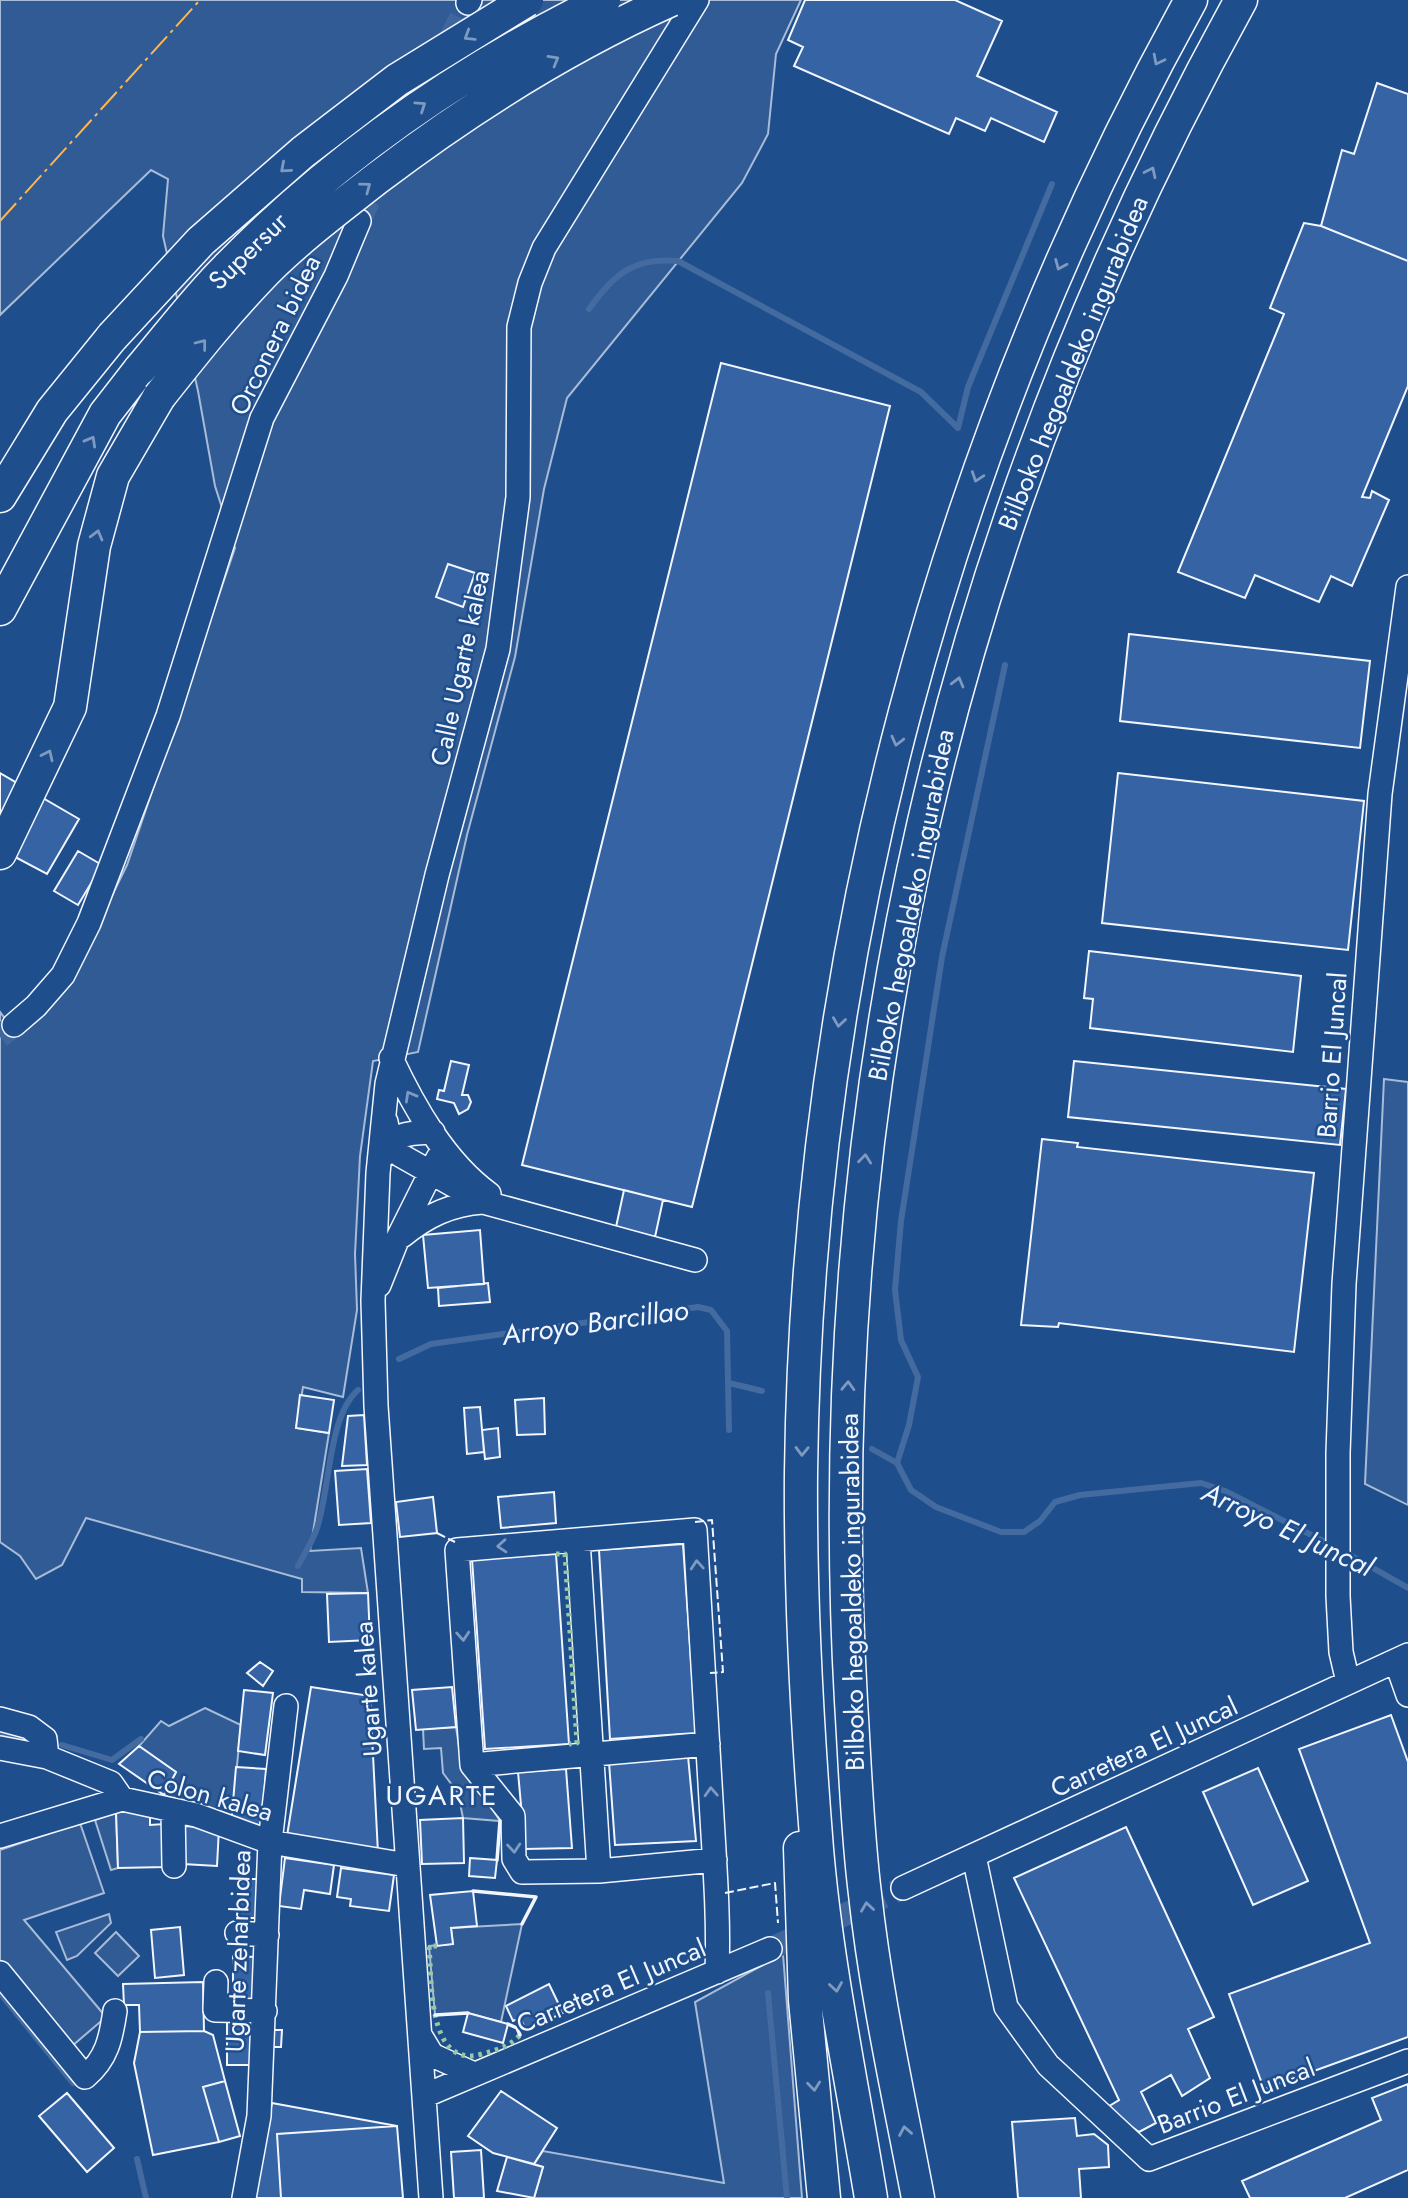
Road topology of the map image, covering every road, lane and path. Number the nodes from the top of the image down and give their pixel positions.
1 (527, 0) edge
2 (604, 0) edge
3 (671, 0) edge
4 (697, 0) edge
5 (1191, 0) edge
6 (1241, 0) edge
7 (359, 221) tunnel mouth
8 (0, 496) edge
9 (1408, 587) edge
10 (0, 608) edge
11 (0, 853) edge
12 (14, 1025) tunnel mouth
13 (391, 1058) junction
14 (387, 1084) junction
15 (438, 1139) junction
16 (390, 1143) junction
17 (432, 1172) junction
18 (483, 1202) junction
19 (376, 1208) junction
20 (514, 1212) junction
21 (397, 1240) junction
22 (695, 1260) dead end
23 (373, 1301) junction
24 (578, 1540) junction
25 (1402, 1658) edge
26 (1348, 1682) junction
27 (1408, 1695) edge
28 (807, 1700) junction
29 (286, 1706) dead end
30 (0, 1719) edge
31 (708, 1744) junction
32 (0, 1748) edge
33 (592, 1755) junction
34 (47, 1758) junction
35 (472, 1765) junction
36 (122, 1799) junction
37 (173, 1810) junction
38 (0, 1836) edge
39 (270, 1842) junction
40 (974, 1856) junction
41 (715, 1860) junction
42 (407, 1865) junction
43 (174, 1866) dead end
44 (599, 1871) junction
45 (903, 1888) tunnel mouth
46 (237, 1933) dead end
47 (267, 1935) junction
48 (770, 1948) tunnel mouth
49 (718, 1972) junction
50 (0, 1973) edge
51 (216, 1982) dead end
52 (115, 2011) dead end
53 (265, 2011) junction
54 (420, 2035) junction
55 (1408, 2061) edge
56 (474, 2074) junction
57 (424, 2096) junction
58 (243, 2198) edge
59 (431, 2198) edge
60 (824, 2198) edge
61 (872, 2198) edge
62 (918, 2198) edge

1 -> 8 highway, Supersur, bridge
10 -> 2 highway, Supersur, bridge
11 -> 3 highway, bridge
4 - 13 street, Calle Ugarte kalea
5 -> 28 highway, Bilboko hegoaldeko ingurabidea
62 -> 6 highway, Bilboko hegoaldeko ingurabidea
7 - 12 street, Orconera bidea
9 - 26 street, Barrio El Juncal
13 - 14 street, Calle Ugarte kalea
15 -> 13 street
14 - 16 street
14 - 19 street, Calle Ugarte kalea
15 - 16 street
15 - 17 street
15 - 20 street
16 - 17 street
16 - 19 street
17 - 18 street
17 - 21 street
18 - 20 street
18 - 21 street
19 - 23 street, Calle Ugarte kalea
20 - 22 street
21 - 23 street
23 - 42 street, Ugarte kalea
31 -> 24 street
24 - 33 street
24 -> 35 street
25 - 26 street, Carretera El Juncal
25 - 27 street
26 - 40 street, Carretera El Juncal
28 -> 60 highway
28 -> 61 highway, Bilboko hegoaldeko ingurabidea
29 - 39 street, Ugarte zeharbidea
30 - 34 street
31 - 33 street
41 -> 31 street
32 - 34 street
33 - 35 street
33 - 44 street
34 - 36 street
35 -> 44 street
36 - 37 street, Colon kalea
36 - 38 street, Colon kalea
37 - 39 street, Colon kalea
37 - 43 street
39 - 42 street, Colon kalea
39 - 47 street, Ugarte zeharbidea
40 - 45 street, Carretera El Juncal
40 - 55 street, Barrio El Juncal
41 - 44 street
41 - 49 street
42 - 54 street, Ugarte kalea
46 - 47 street
47 - 53 street, Ugarte zeharbidea
48 - 49 street, Carretera El Juncal
49 - 56 street, Carretera El Juncal
50 - 52 street
51 - 53 street
53 - 58 street, Ugarte zeharbidea
54 - 56 street
54 - 57 street, Ugarte kalea
56 - 57 street, Carretera El Juncal
57 - 59 street, Ugarte kalea

